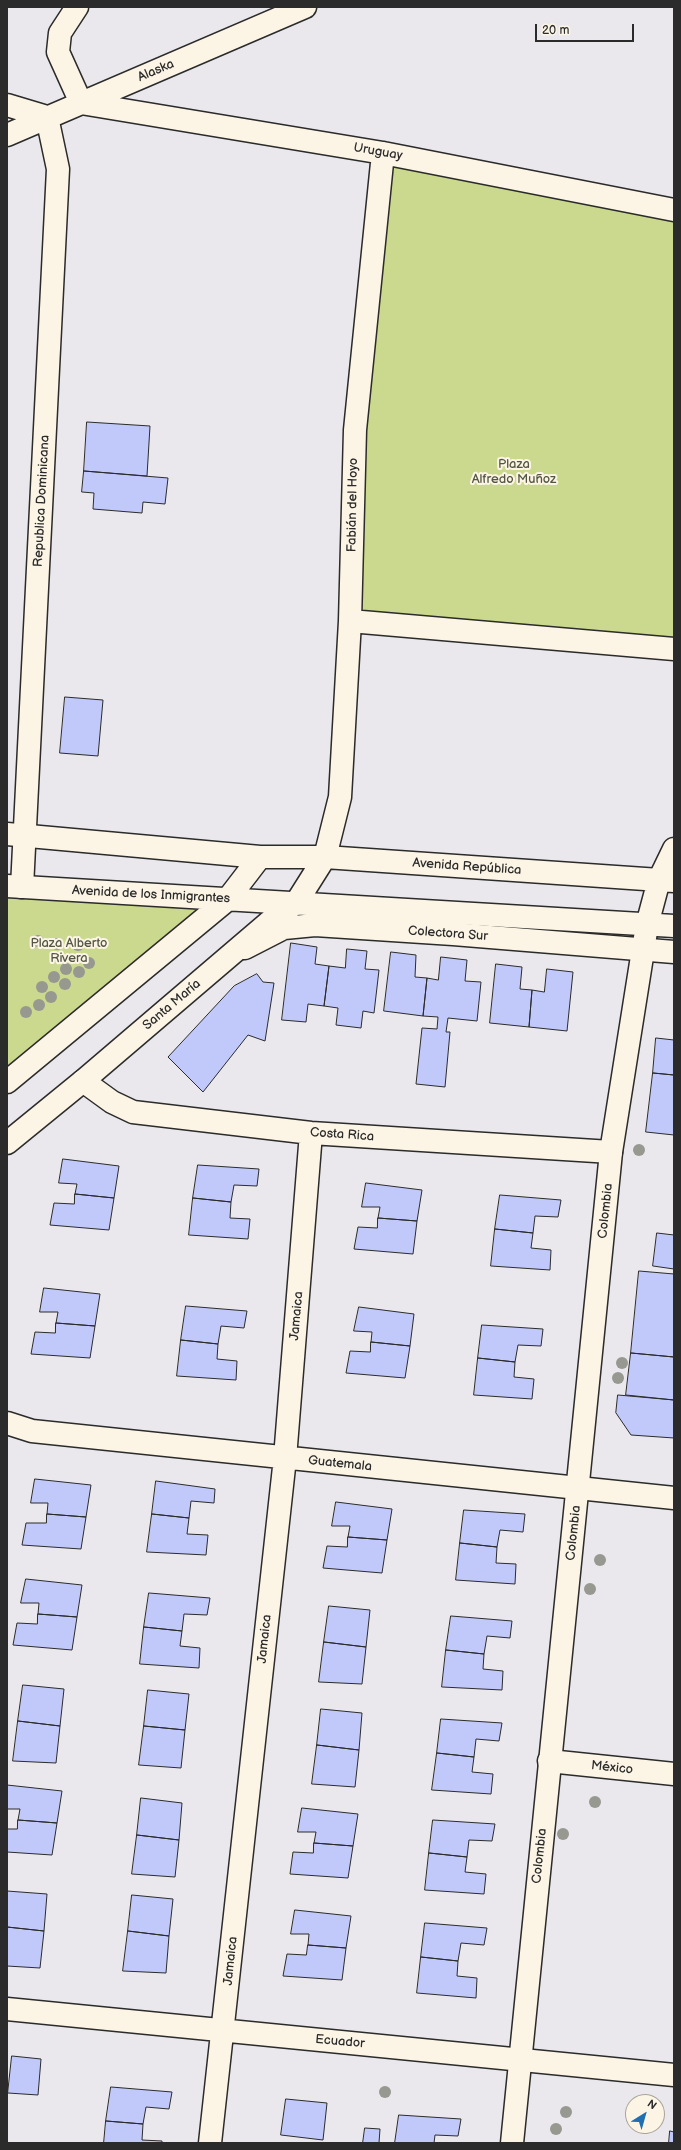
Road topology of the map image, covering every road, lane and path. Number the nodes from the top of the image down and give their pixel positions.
1 (77, 7) edge
2 (305, 7) edge
3 (81, 103) junction
4 (7, 105) edge
5 (47, 117) junction
6 (7, 135) edge
7 (383, 152) junction
8 (674, 210) edge
9 (350, 621) junction
10 (674, 649) edge
11 (16, 834) edge
12 (674, 849) edge
13 (260, 857) junction
14 (325, 857) junction
15 (667, 881) edge
16 (14, 887) edge
17 (227, 900) junction
18 (296, 903) junction
19 (647, 925) junction
20 (674, 926) edge
21 (643, 951) junction
22 (674, 952) edge
23 (230, 956) junction
24 (83, 1081) junction
25 (7, 1082) edge
26 (311, 1133) junction
27 (7, 1144) edge
28 (611, 1152) junction
29 (7, 1423) edge
30 (285, 1458) junction
31 (578, 1488) junction
32 (674, 1498) edge
33 (549, 1761) junction
34 (674, 1774) edge
35 (7, 2009) edge
36 (223, 2031) junction
37 (520, 2060) junction
38 (674, 2075) edge
39 (210, 2143) edge
40 (512, 2143) edge

1 - 3 street
2 - 3 street, Alaska
3 - 5 street, Alaska
3 - 7 street, Uruguay
4 - 5 street
5 - 6 street, Alaska
5 - 11 street, Republica Dominicana
7 - 8 street, Uruguay
7 - 9 street, Fabián del Hoyo
9 - 10 street
9 - 14 street, Fabián del Hoyo
11 - 13 street
11 - 16 street, Republica Dominicana
12 - 15 street
13 - 14 street, Avenida República
13 - 17 street
14 - 15 street, Avenida República
14 - 18 street, Santa María
15 - 19 street, Colombia
16 - 17 street, Avenida de los Inmigrantes
17 - 18 street, Avenida de los Inmigrantes
17 - 25 street
18 - 19 street
18 - 23 street, Santa María
19 - 20 street
19 - 21 street, Colombia
21 - 22 street, Colectora Sur
21 - 23 street, Colectora Sur
21 - 28 street, Colombia
23 - 24 street, Santa María
24 - 26 street, Costa Rica
24 - 27 street, Santa María
26 - 28 street, Costa Rica
26 - 30 street, Jamaica
28 - 31 street, Colombia
29 - 30 street, Guatemala
30 - 31 street, Guatemala
30 - 36 street, Jamaica
31 - 32 street, Guatemala
31 - 33 street, Colombia
33 - 34 street, México
33 - 37 street, Colombia
35 - 36 street, Ecuador
36 - 37 street, Ecuador
36 - 39 street, Jamaica
37 - 38 street, Ecuador
37 - 40 street, Colombia

